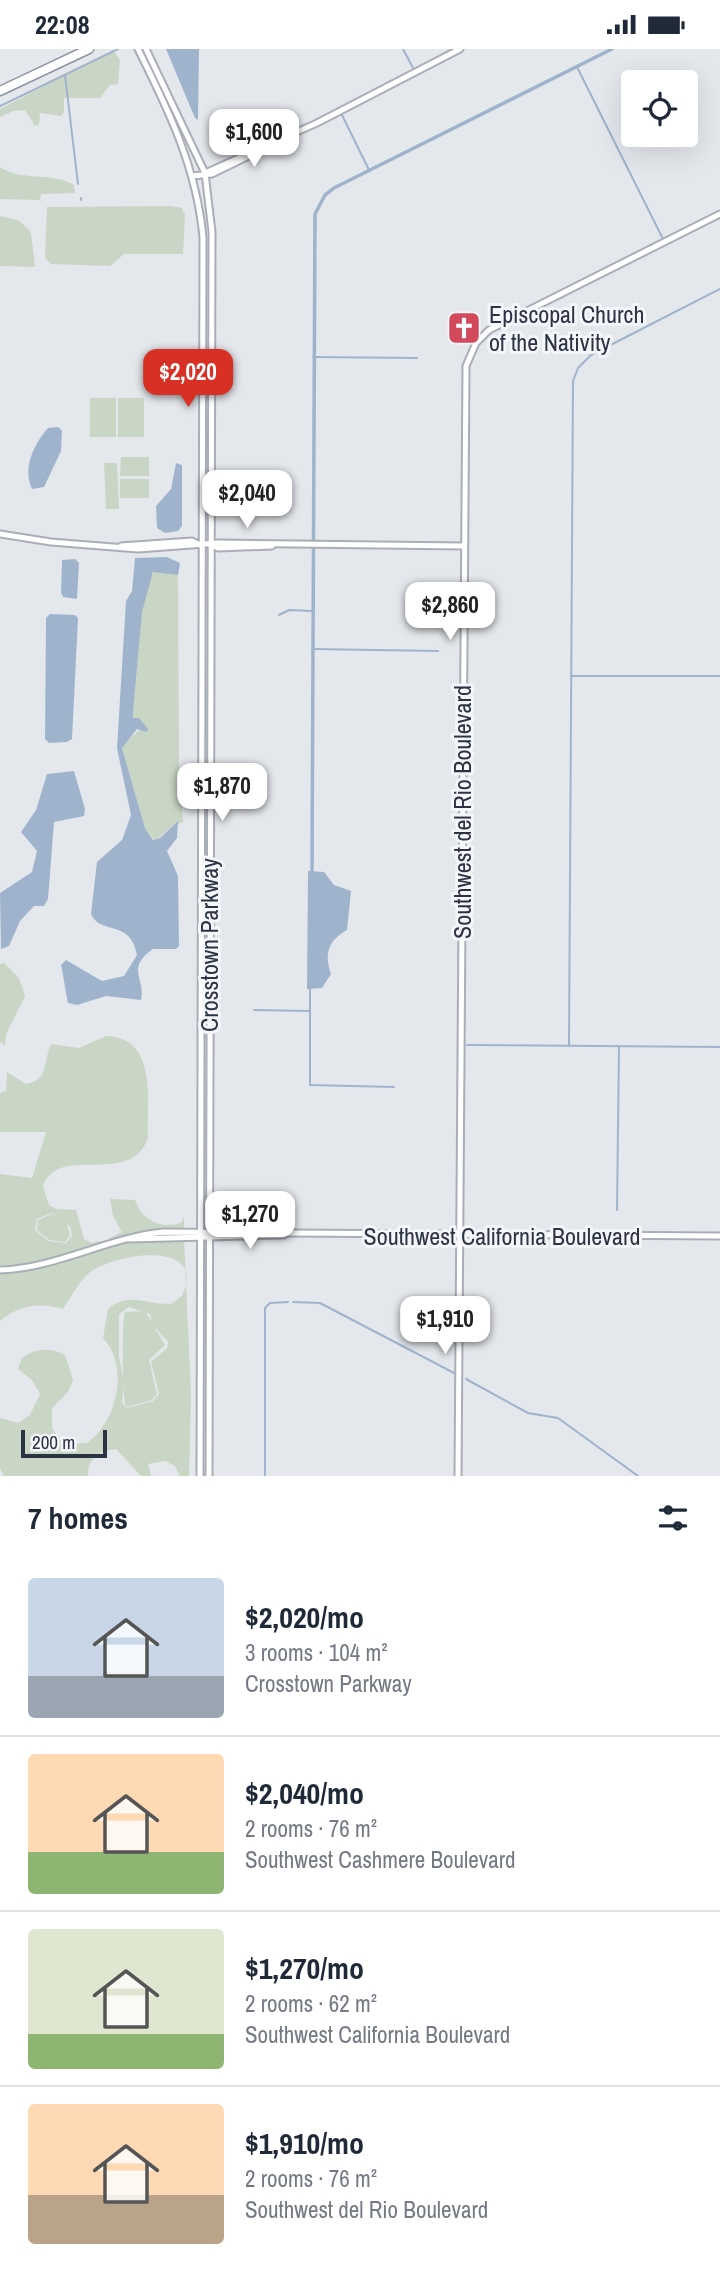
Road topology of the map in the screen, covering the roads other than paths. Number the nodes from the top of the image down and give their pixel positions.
1 (89, 49) edge
2 (138, 49) edge
3 (146, 49) edge
4 (460, 49) edge
5 (0, 91) edge
6 (205, 173) junction
7 (192, 176) junction
8 (720, 214) edge
9 (0, 534) edge
10 (209, 544) junction
11 (200, 545) junction
12 (463, 546) junction
13 (200, 1235) junction
14 (459, 1235) junction
15 (209, 1236) junction
16 (720, 1236) edge
17 (0, 1270) edge
18 (200, 1476) edge
19 (209, 1476) edge
20 (458, 1476) edge

1 - 5 highway
2 - 7 street, Crosstown Parkway
3 - 6 street, Crosstown Parkway
4 - 6 street
6 - 7 street
6 - 10 street, Crosstown Parkway
7 - 11 street, Crosstown Parkway
8 - 12 street, Southwest del Rio Boulevard
9 - 11 street
10 - 11 street
10 - 12 street
10 - 15 street, Crosstown Parkway
11 - 13 street, Crosstown Parkway
12 - 14 street, Southwest del Rio Boulevard
13 - 15 street, Southwest California Boulevard
13 - 17 street, Southwest California Boulevard
13 - 18 street, Crosstown Parkway
14 - 15 street, Southwest California Boulevard
14 - 16 street, Southwest California Boulevard
14 - 20 street, Southwest del Rio Boulevard
15 - 19 street, Crosstown Parkway

